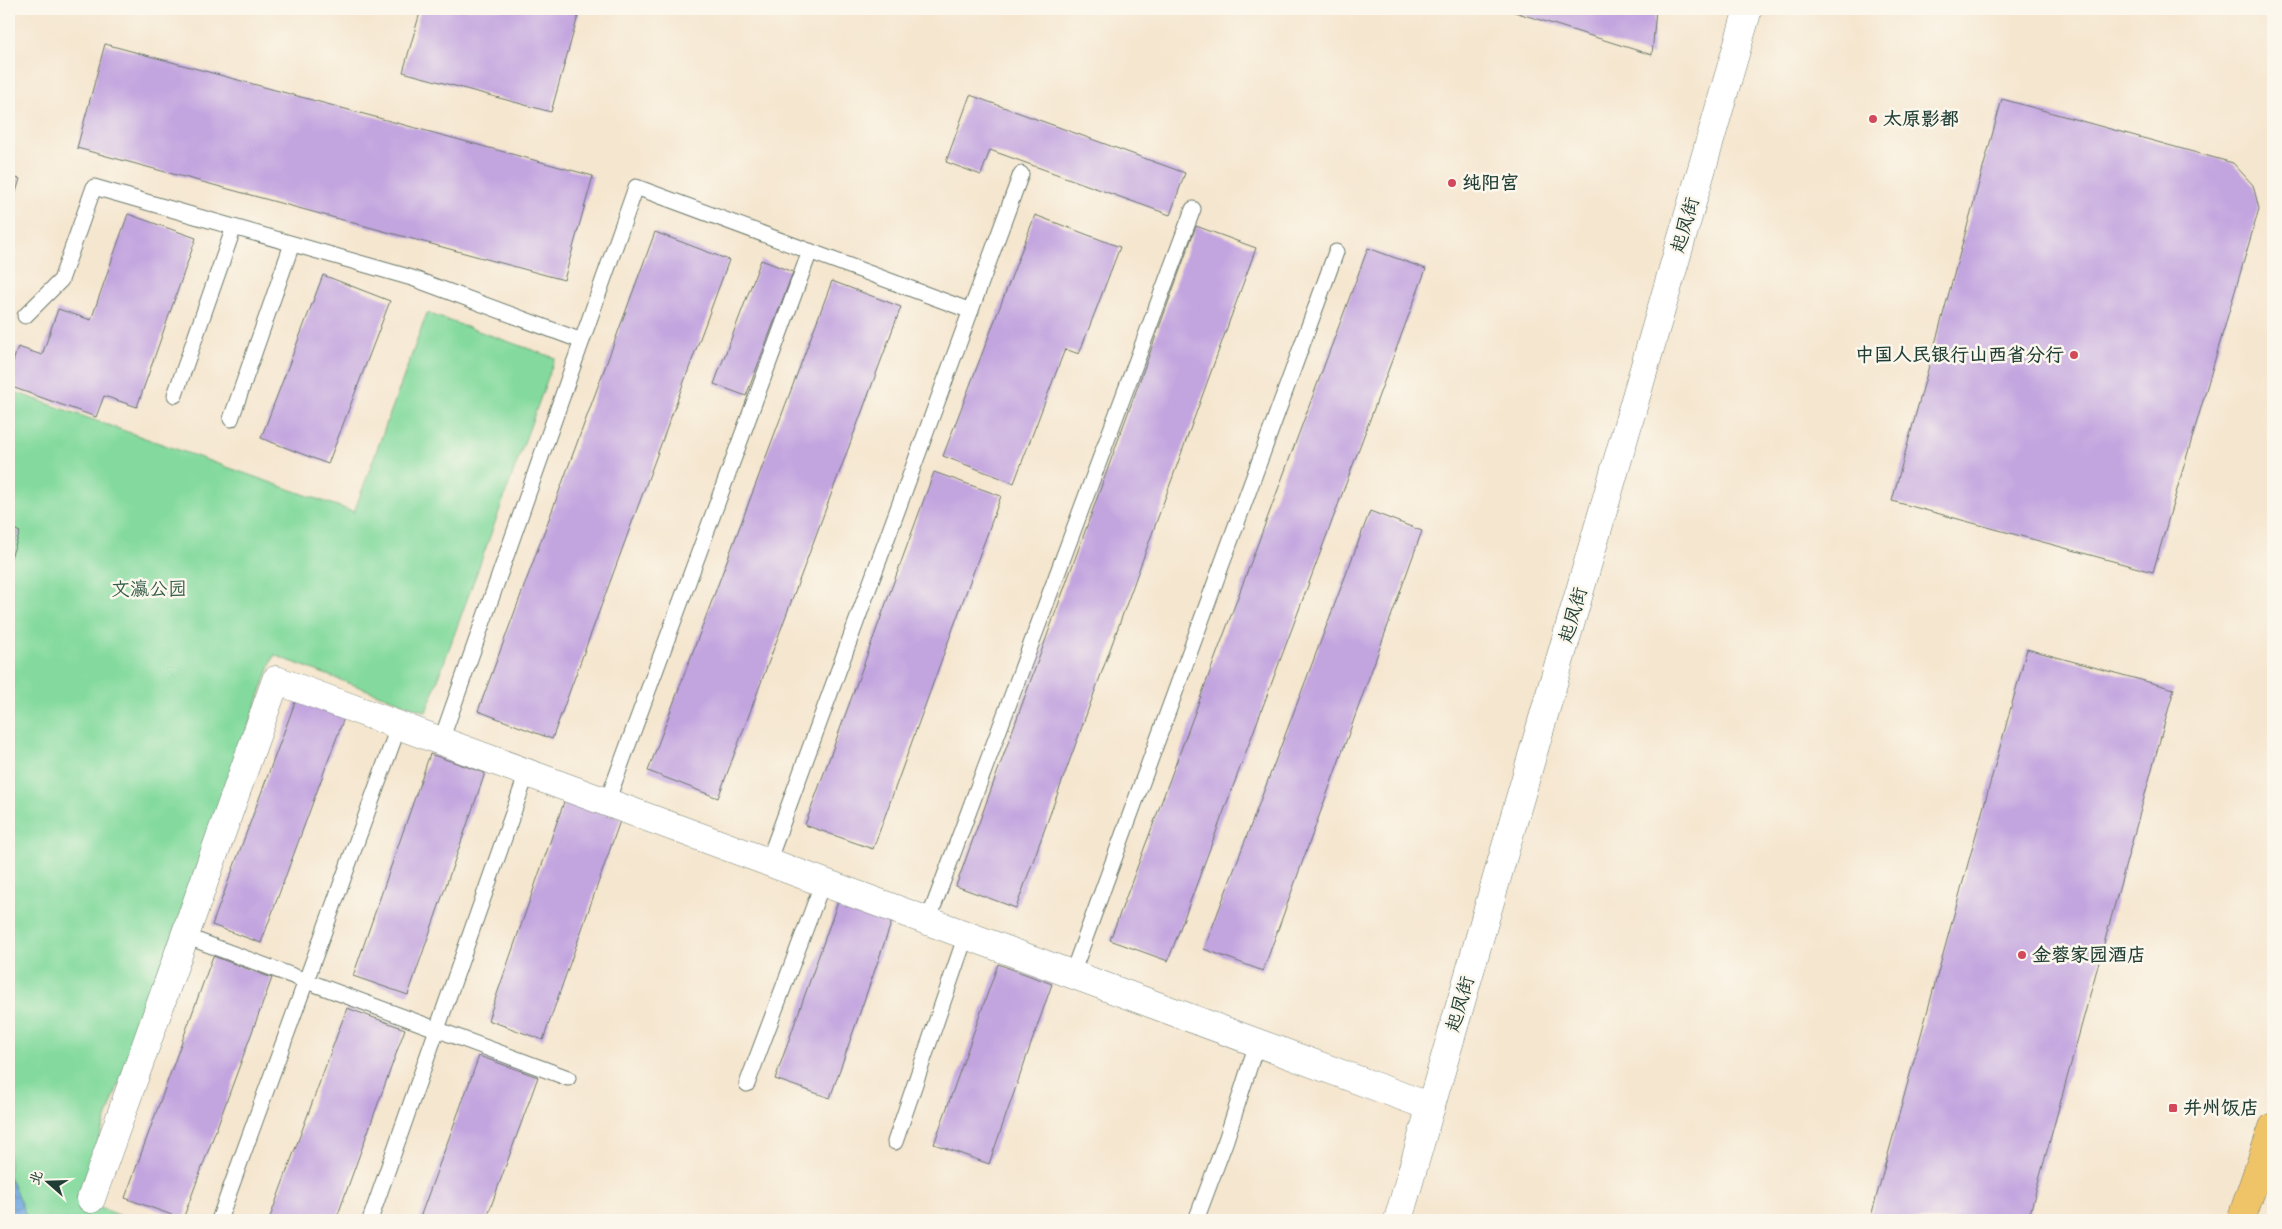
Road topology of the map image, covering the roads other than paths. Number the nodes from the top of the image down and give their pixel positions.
1 (1748, 9) edge
2 (1021, 174) dead end
3 (1193, 210) dead end
4 (234, 227) junction
5 (292, 244) junction
6 (810, 251) junction
7 (1336, 252) dead end
8 (971, 310) junction
9 (25, 316) dead end
10 (582, 342) junction
11 (175, 395) dead end
12 (231, 420) dead end
13 (399, 725) junction
14 (441, 741) junction
15 (527, 773) junction
16 (607, 802) junction
17 (768, 862) junction
18 (823, 882) junction
19 (928, 921) junction
20 (966, 935) junction
21 (184, 936) junction
22 (1072, 974) junction
23 (306, 981) junction
24 (437, 1029) junction
25 (1258, 1042) junction
26 (568, 1078) dead end
27 (748, 1084) dead end
28 (1431, 1107) junction
29 (2273, 1127) edge
30 (895, 1142) dead end
31 (91, 1199) dead end
32 (219, 1220) edge
33 (370, 1220) edge
34 (1196, 1220) edge
35 (1398, 1220) edge
36 (2241, 1220) edge

1 - 28 street, 起凤街
2 - 8 lane
3 - 19 lane
4 - 5 lane
4 - 9 lane
4 - 11 lane
5 - 10 lane
5 - 12 lane
6 - 8 lane
6 - 10 lane
6 - 16 lane
7 - 22 lane
8 - 17 lane
10 - 14 lane
13 - 14 street
13 - 21 street
13 - 23 lane
14 - 15 street
15 - 16 street
15 - 24 lane
16 - 17 street
17 - 18 street
18 - 19 street
18 - 27 lane
19 - 20 street
20 - 22 street
20 - 30 lane
21 - 23 lane
21 - 31 street
22 - 25 street
23 - 24 lane
23 - 32 lane
24 - 26 lane
24 - 33 lane
25 - 28 street
25 - 34 lane
28 - 35 street, 起凤街
29 - 36 highway

